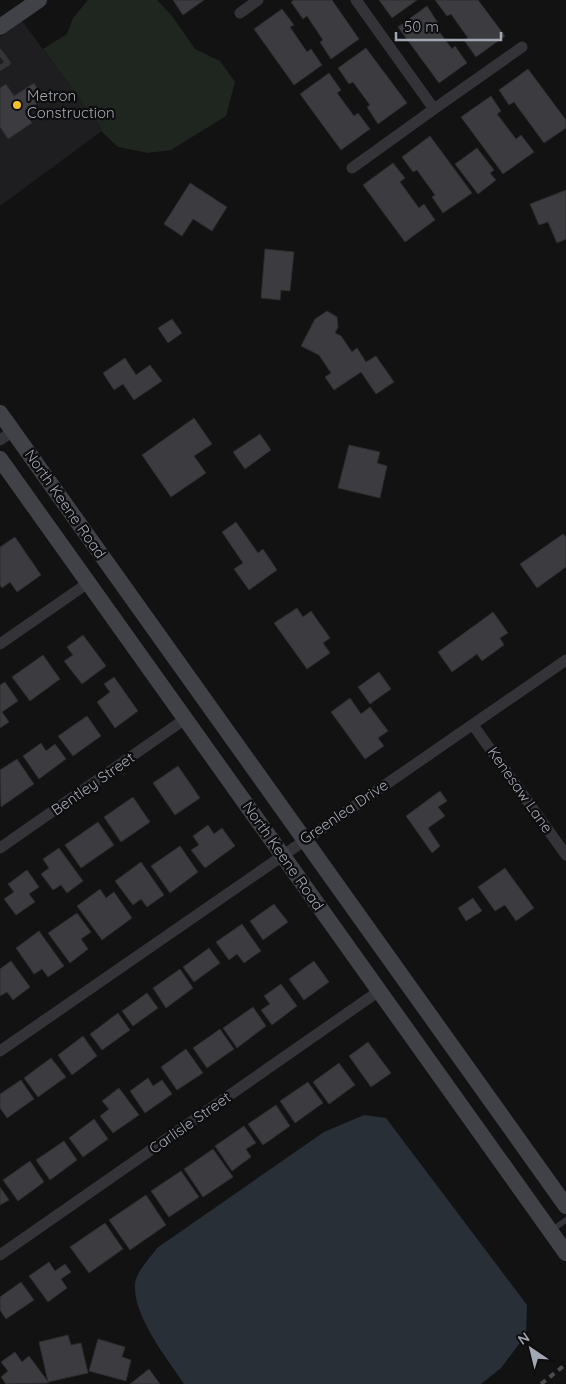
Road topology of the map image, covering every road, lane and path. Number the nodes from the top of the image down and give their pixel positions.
1 (39, 0) edge
2 (258, 0) edge
3 (356, 0) edge
4 (240, 13) dead end
5 (0, 27) edge
6 (522, 47) dead end
7 (0, 52) edge
8 (0, 68) edge
9 (434, 109) junction
10 (352, 168) dead end
11 (0, 413) edge
12 (6, 436) edge
13 (0, 459) edge
14 (88, 583) junction
15 (0, 644) edge
16 (566, 660) edge
17 (185, 719) junction
18 (473, 724) junction
19 (305, 839) junction
20 (0, 848) edge
21 (282, 855) junction
22 (566, 855) edge
23 (379, 991) junction
24 (0, 1051) edge
25 (566, 1206) edge
26 (566, 1220) edge
27 (551, 1232) junction
28 (566, 1253) edge
29 (0, 1255) edge

1 - 5 main road
2 - 4 street
3 - 9 street
6 - 9 street
7 - 8 lane
9 - 10 street
11 - 12 main road, North Keene Road
12 - 19 main road, North Keene Road
13 - 14 main road, North Keene Road
14 - 15 street
14 - 17 main road, North Keene Road
16 - 18 street, Greenlea Drive
17 - 20 street, Bentley Street
17 - 21 main road, North Keene Road
18 - 19 street, Greenlea Drive
18 - 22 street, Kenesaw Lane
19 - 21 street, Greenlea Drive
19 - 25 main road, North Keene Road
21 - 23 main road, North Keene Road
21 - 24 street, Greenlea Drive
23 - 27 main road, North Keene Road
23 - 29 street, Carlisle Street
26 - 27 lane
27 - 28 main road, North Keene Road

